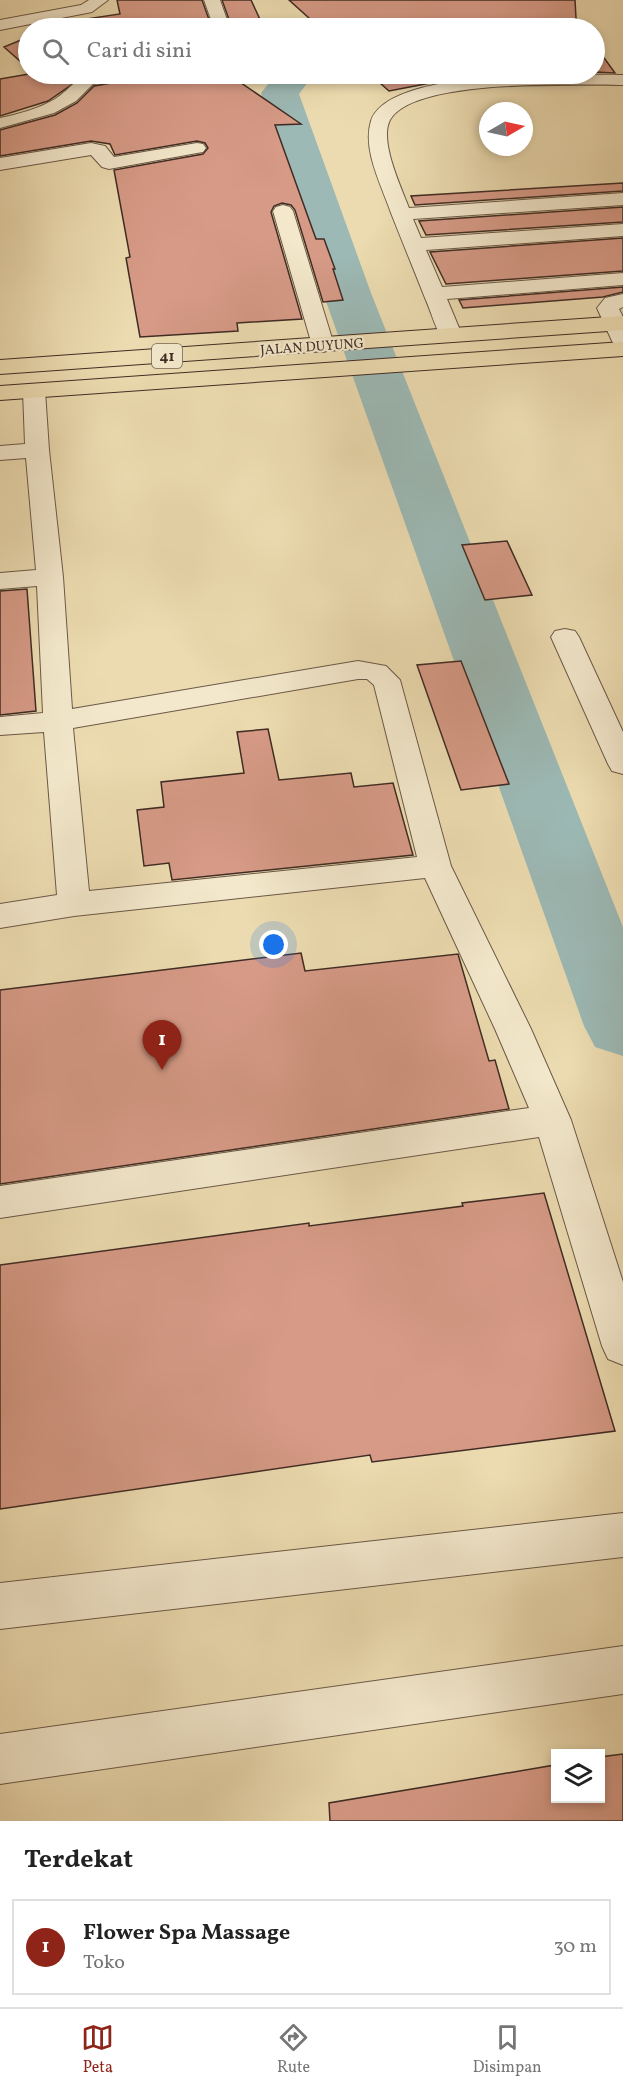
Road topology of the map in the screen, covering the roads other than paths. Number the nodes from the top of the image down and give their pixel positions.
1 (100, 0) edge
2 (212, 0) edge
3 (64, 18) edge
4 (218, 18) edge
5 (18, 24) edge
6 (0, 25) edge
7 (605, 80) edge
8 (623, 80) edge
9 (82, 84) edge
10 (477, 84) edge
11 (0, 123) edge
12 (197, 148) dead end
13 (0, 164) edge
14 (623, 199) edge
15 (283, 211) dead end
16 (401, 214) junction
17 (623, 230) edge
18 (414, 246) junction
19 (446, 264) dead end
20 (423, 265) junction
21 (623, 279) edge
22 (435, 294) junction
23 (623, 300) edge
24 (620, 329) edge
25 (451, 335) junction
26 (329, 345) junction
27 (623, 349) edge
28 (0, 367) edge
29 (34, 391) junction
30 (0, 393) edge
31 (37, 450) junction
32 (0, 453) edge
33 (50, 577) junction
34 (0, 581) edge
35 (565, 637) dead end
36 (58, 721) junction
37 (0, 726) edge
38 (623, 764) edge
39 (435, 866) junction
40 (74, 904) junction
41 (0, 916) edge
42 (552, 1120) junction
43 (0, 1202) edge
44 (623, 1346) edge
45 (623, 1534) edge
46 (0, 1606) edge
47 (623, 1670) edge
48 (0, 1759) edge

1 - 3 street
2 - 4 street
5 - 6 street
7 - 8 street
9 - 11 street
10 - 16 street
12 - 13 street
14 - 16 street
15 - 26 street
16 - 18 street
17 - 18 street
18 - 20 street
19 - 20 street
20 - 22 street
21 - 22 street
22 - 25 street
23 - 24 street
24 - 25 highway, JALAN DUYUNG / 41
25 - 26 highway, JALAN DUYUNG / 41
26 - 28 highway, JALAN DUYUNG / 41
27 - 29 highway, JALAN DUYUNG / 41
29 - 30 highway, JALAN DUYUNG / 41
29 - 31 street
31 - 32 street
31 - 33 street
33 - 34 street
33 - 36 street
35 - 38 street
36 - 37 street
36 - 39 street
36 - 40 street
39 - 40 street
39 - 42 street
40 - 41 street
42 - 43 street
42 - 44 street
45 - 46 street
47 - 48 street

